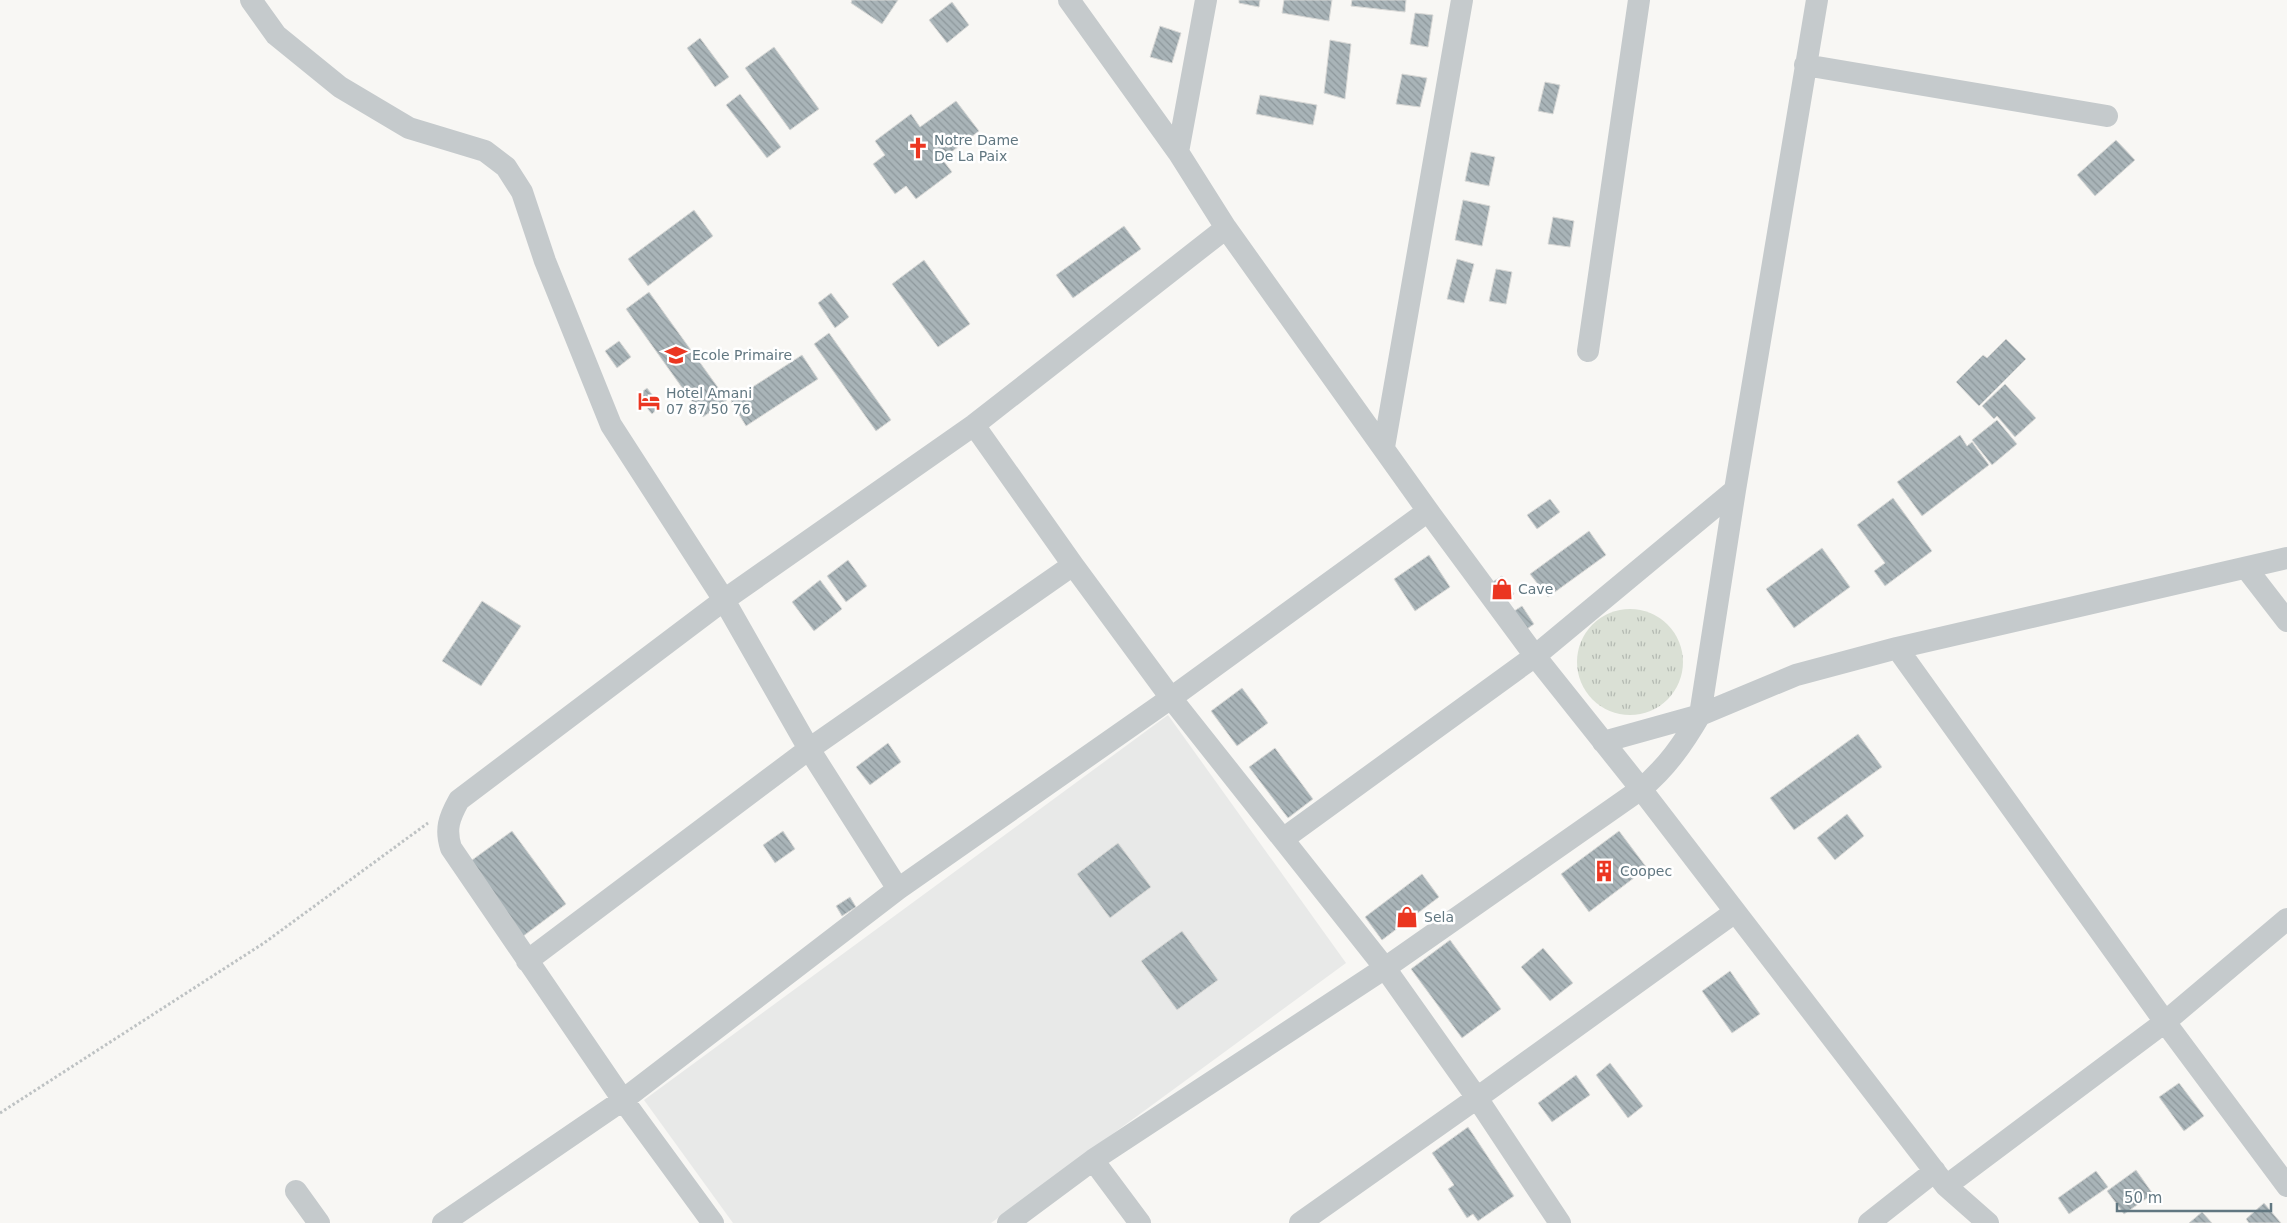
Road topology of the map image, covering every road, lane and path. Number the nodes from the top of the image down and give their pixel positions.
1 (251, 0) edge
2 (1069, 0) edge
3 (1206, 0) edge
4 (1462, 0) edge
5 (1640, 0) edge
6 (1817, 0) edge
7 (1805, 65) junction
8 (2107, 116) dead end
9 (1178, 152) junction
10 (1226, 228) junction
11 (1588, 352) dead end
12 (974, 425) junction
13 (1384, 447) junction
14 (1735, 490) junction
15 (1428, 511) junction
16 (2287, 558) edge
17 (1072, 565) junction
18 (2246, 568) junction
19 (724, 600) junction
20 (2287, 621) edge
21 (1897, 648) junction
22 (1535, 656) junction
23 (1171, 698) junction
24 (1700, 715) junction
25 (1603, 742) junction
26 (809, 749) junction
27 (1641, 789) junction
28 (459, 800) junction
29 (1283, 839) junction
30 (898, 889) junction
31 (1735, 912) junction
32 (2287, 919) edge
33 (527, 960) junction
34 (1385, 968) junction
35 (2165, 1022) junction
36 (1477, 1098) junction
37 (623, 1100) junction
38 (0, 1113) edge
39 (1093, 1160) junction
40 (1941, 1179) junction
41 (2287, 1186) edge
42 (296, 1191) dead end
43 (319, 1223) edge
44 (443, 1223) edge
45 (713, 1223) edge
46 (1008, 1223) edge
47 (1140, 1223) edge
48 (1300, 1223) edge
49 (1560, 1223) edge
50 (1869, 1223) edge
51 (1988, 1223) edge

1 - 19 street
2 - 9 street
3 - 9 street
4 - 13 street
5 - 11 street
6 - 7 street
7 - 8 street
7 - 14 street
9 - 10 street
10 - 12 street
10 - 13 street
12 - 17 street
12 - 19 street
13 - 15 street
14 - 22 street
14 - 24 street
15 - 22 street
15 - 23 street
16 - 18 street
17 - 23 street
17 - 26 street
18 - 20 street
18 - 21 street
19 - 26 street
19 - 28 street
21 - 24 street
21 - 35 street
22 - 25 street
22 - 29 street
23 - 29 street
23 - 30 street
24 - 25 street
24 - 27 street
25 - 27 street
26 - 30 street
26 - 33 street
27 - 31 street
27 - 34 street
28 - 33 street
28 - 38 path
29 - 34 street
30 - 37 street
31 - 36 street
31 - 40 street
32 - 35 street
33 - 37 street
34 - 36 street
34 - 39 street
35 - 40 street
35 - 41 street
36 - 48 street
36 - 49 street
37 - 44 street
37 - 45 street
39 - 46 street
39 - 47 street
40 - 50 street
40 - 51 street
42 - 43 street

